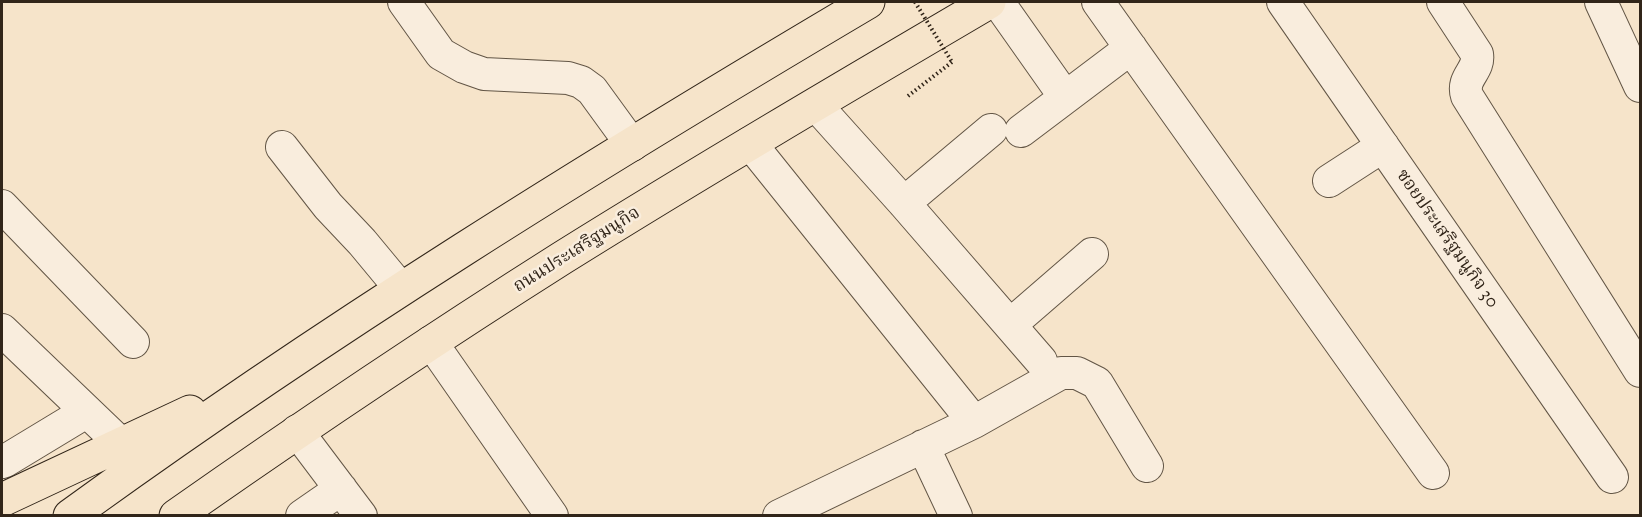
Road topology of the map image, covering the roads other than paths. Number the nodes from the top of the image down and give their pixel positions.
1 (404, 2) edge
2 (868, 2) edge
3 (989, 2) edge
4 (998, 2) edge
5 (1098, 2) edge
6 (1283, 2) edge
7 (1443, 2) edge
8 (1601, 2) edge
9 (1131, 48) junction
10 (1641, 86) edge
11 (1065, 97) junction
12 (816, 105) junction
13 (750, 143) junction
14 (632, 145) junction
15 (282, 147) dead end
16 (1383, 147) junction
17 (1329, 181) dead end
18 (904, 203) junction
19 (2, 206) edge
20 (1092, 254) dead end
21 (401, 289) junction
22 (1010, 325) junction
23 (2, 330) edge
24 (133, 342) dead end
25 (430, 342) junction
26 (1041, 361) dead end
27 (278, 370) junction
28 (1641, 371) edge
29 (86, 412) junction
30 (974, 422) junction
31 (297, 431) junction
32 (121, 444) junction
33 (923, 446) junction
34 (2, 462) edge
35 (1147, 466) dead end
36 (1433, 472) dead end
37 (1612, 477) dead end
38 (341, 489) junction
39 (2, 500) edge
40 (70, 516) edge
41 (176, 516) edge
42 (302, 516) edge
43 (361, 516) edge
44 (552, 516) edge
45 (779, 516) edge
46 (956, 516) edge

1 - 14 street
2 - 14 main road
3 - 12 main road, ถนนประเสริฐมนูกิจ
4 - 11 street
5 - 9 street
6 - 16 street, ซอยประเสริฐมนูกิจ 30
7 - 28 street
8 - 10 street
9 - 11 street
9 - 36 street
11 - 18 street
12 - 13 main road, ถนนประเสริฐมนูกิจ
12 - 18 street
13 - 25 main road, ถนนประเสริฐมนูกิจ
13 - 30 street
14 - 21 main road
15 - 21 street
16 - 17 street
16 - 37 street, ซอยประเสริฐมนูกิจ 30
18 - 22 street
19 - 24 street
20 - 22 street
21 - 27 main road
22 - 26 street
23 - 29 street
25 - 31 main road, ถนนประเสริฐมนูกิจ
25 - 44 street
27 - 32 main road
27 - 40 main road
29 - 32 street
29 - 34 street
30 - 33 street
30 - 35 street
31 - 38 street
31 - 41 main road, ถนนประเสริฐมนูกิจ
32 - 39 main road
33 - 45 street
33 - 46 street
38 - 42 street
38 - 43 street

